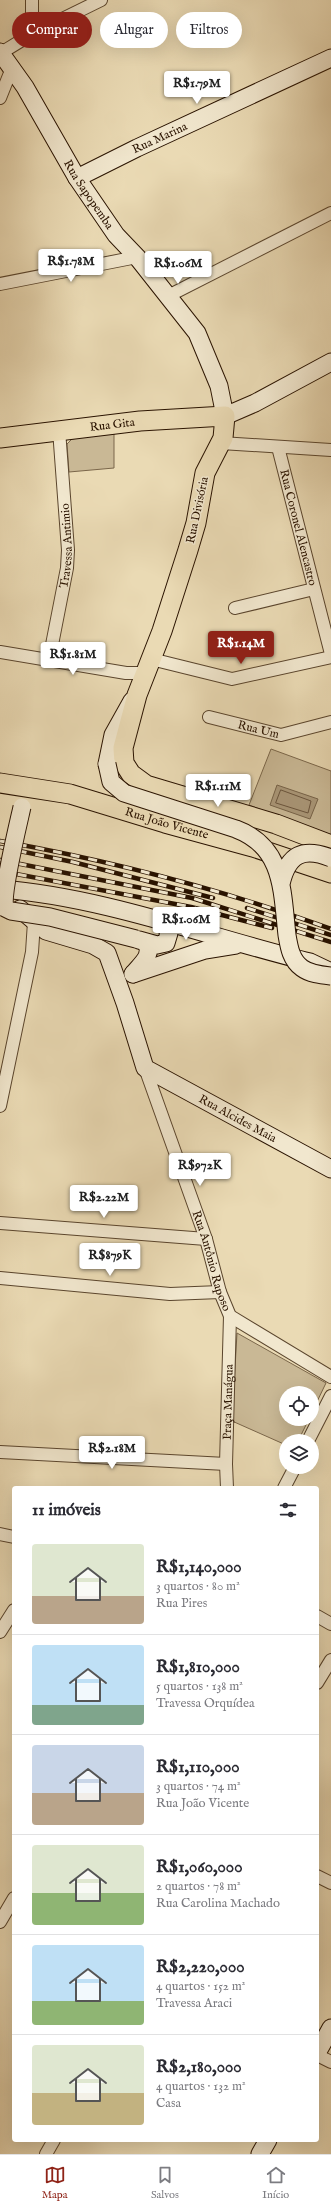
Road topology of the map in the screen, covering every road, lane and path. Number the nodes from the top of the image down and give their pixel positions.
1 (32, 0) edge
2 (101, 0) edge
3 (32, 12) edge
4 (77, 12) edge
5 (12, 46) edge
6 (1, 52) edge
7 (331, 58) edge
8 (12, 68) junction
9 (0, 98) edge
10 (77, 178) junction
11 (331, 213) edge
12 (137, 258) junction
13 (0, 284) edge
14 (168, 296) junction
15 (331, 362) edge
16 (225, 416) junction
17 (59, 430) junction
18 (0, 438) edge
19 (221, 443) junction
20 (278, 447) junction
21 (331, 450) edge
22 (314, 589) junction
23 (235, 608) dead end
24 (0, 652) edge
25 (331, 655) edge
26 (50, 660) junction
27 (148, 666) junction
28 (209, 716) dead end
29 (331, 722) edge
30 (116, 763) junction
31 (0, 782) edge
32 (26, 788) junction
33 (331, 845) edge
34 (331, 858) edge
35 (331, 873) edge
36 (280, 884) junction
37 (0, 888) edge
38 (0, 895) edge
39 (163, 921) junction
40 (34, 922) junction
41 (52, 934) junction
42 (141, 941) junction
43 (246, 945) junction
44 (32, 952) junction
45 (331, 972) edge
46 (133, 974) junction
47 (331, 976) edge
48 (125, 1003) junction
49 (145, 1068) junction
50 (0, 1106) edge
51 (331, 1169) edge
52 (0, 1223) edge
53 (206, 1239) junction
54 (0, 1278) edge
55 (220, 1292) junction
56 (230, 1316) junction
57 (331, 1377) edge
58 (331, 1396) edge
59 (312, 1434) edge
60 (0, 1452) edge
61 (226, 1464) junction
62 (291, 1474) edge
63 (227, 1486) edge
64 (285, 1486) edge
65 (0, 1534) edge
66 (12, 1537) edge
67 (12, 1613) edge
68 (319, 1617) edge
69 (331, 1624) edge
70 (0, 1632) edge
71 (331, 1660) edge
72 (319, 1680) edge
73 (319, 1877) edge
74 (331, 1884) edge
75 (12, 1901) edge
76 (0, 1922) edge
77 (331, 2028) edge
78 (319, 2050) edge
79 (319, 2055) edge
80 (331, 2062) edge
81 (53, 2142) edge
82 (267, 2142) edge
83 (46, 2154) edge
84 (260, 2154) edge

1 - 3 street
2 - 4 street
5 - 6 street
6 - 8 main road, Rua Sapopemba
7 - 10 main road, Rua Marina
8 - 9 street
8 - 10 main road, Rua Sapopemba
10 - 12 main road, Rua Sapopemba
11 - 14 street
12 - 13 street
12 - 14 main road, Rua Sapopemba
14 - 16 main road, Rua Sapopemba
15 - 16 main road
16 - 17 main road, Rua Gita
16 - 19 main road, Rua Divisória
17 - 18 main road, Rua Gita
17 - 26 street, Travessa Antimio
19 - 20 street
19 - 27 main road, Rua Divisória
20 - 21 street
20 - 22 street, Rua Coronel Alencastro
22 - 23 street
22 - 25 street, Rua Coronel Alencastro
24 - 26 street
25 - 27 street
26 - 27 street
27 - 30 main road, Rua Divisória
28 - 29 street, Rua Um
30 - 33 main road
30 - 36 main road, bridge
31 - 32 main road, Rua João Vicente
32 - 35 main road, Rua João Vicente
32 - 42 main road, bridge
34 - 36 main road, bridge
36 - 47 main road, bridge
37 - 39 main road
38 - 40 main road, Rua Antônio Raposo
39 - 42 main road
39 - 43 main road
40 - 41 main road, Rua Antônio Raposo
40 - 44 street
41 - 44 street
41 - 48 main road, Rua Antônio Raposo
42 - 46 main road, Rua Antônio Raposo
43 - 45 main road
43 - 46 main road
44 - 50 street
46 - 48 main road, Rua Antônio Raposo
48 - 49 main road, Rua Antônio Raposo
49 - 51 main road, Rua Alcides Maia
49 - 53 street, Rua Antônio Raposo
52 - 53 street
53 - 55 street, Rua Antônio Raposo
54 - 55 street
55 - 56 street, Rua Antônio Raposo
56 - 57 street, Rua Antônio Raposo
56 - 61 street, Praça Manágua
58 - 59 street
60 - 61 street
61 - 63 street, Praça Manágua
62 - 64 street
65 - 66 street
67 - 70 street
68 - 69 street
71 - 72 street
73 - 74 street
75 - 76 street
77 - 78 main road
79 - 80 street
81 - 83 street
82 - 84 main road

